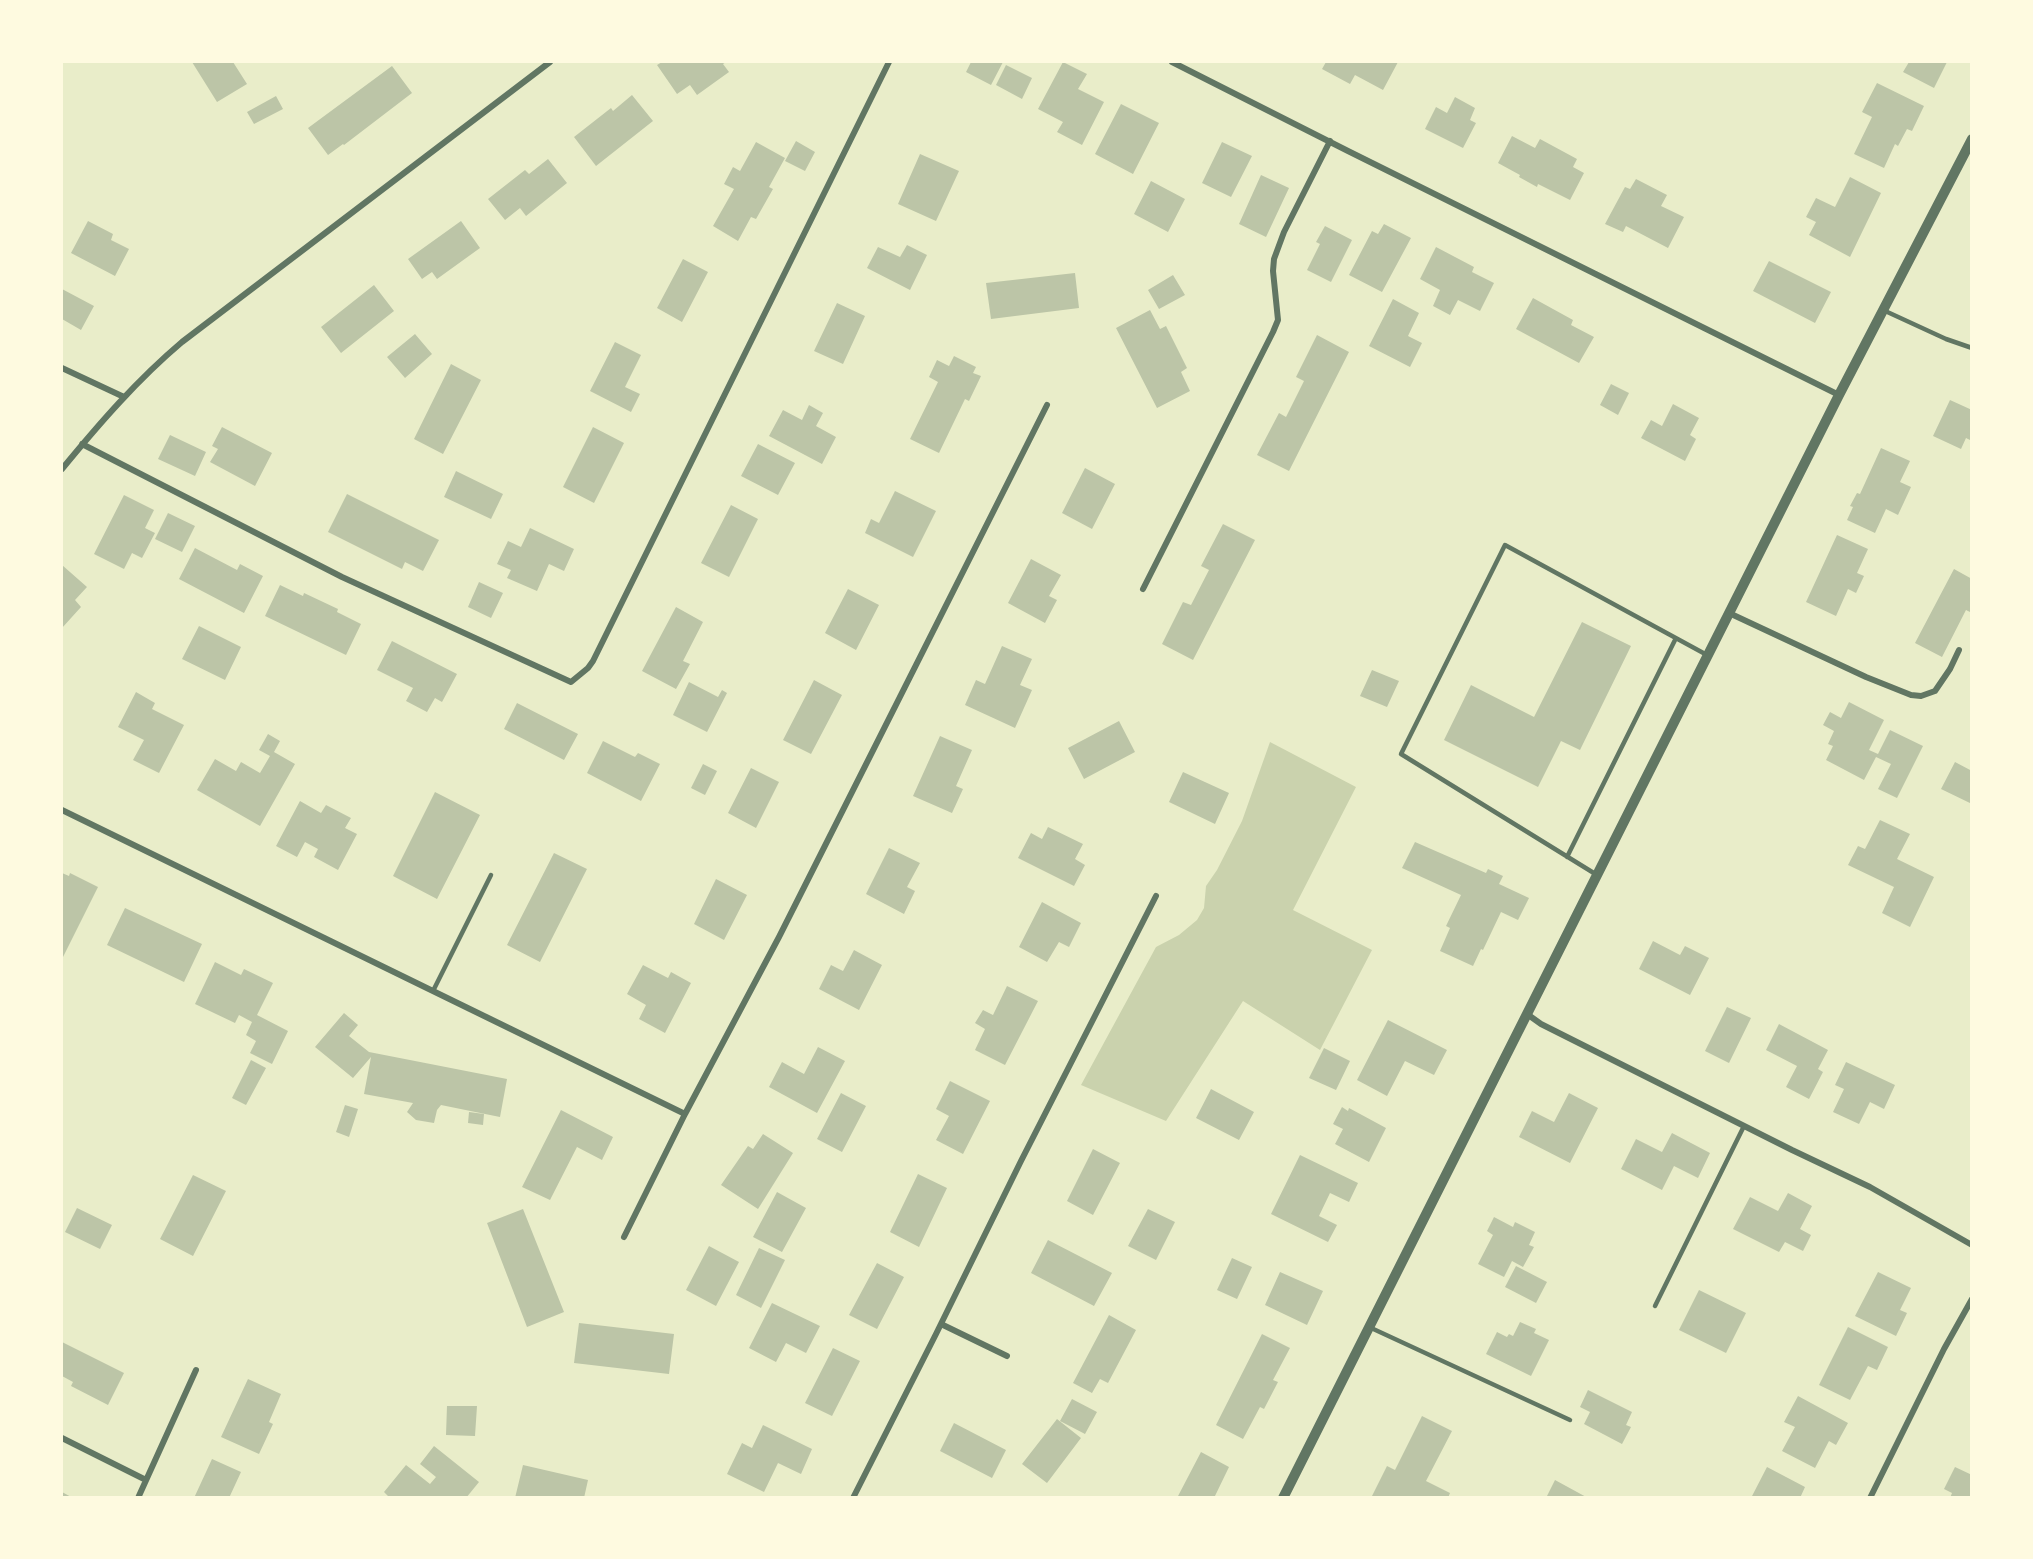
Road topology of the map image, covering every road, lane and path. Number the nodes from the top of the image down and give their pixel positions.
1 (550, 62) edge
2 (889, 62) edge
3 (1172, 62) edge
4 (1971, 139) edge
5 (1330, 141) junction
6 (1883, 310) junction
7 (1971, 348) edge
8 (62, 368) edge
9 (1839, 395) junction
10 (124, 397) junction
11 (1047, 405) dead end
12 (82, 444) junction
13 (62, 468) edge
14 (1143, 589) dead end
15 (1729, 613) junction
16 (1676, 638) junction
17 (1959, 650) dead end
18 (1707, 655) junction
19 (62, 810) edge
20 (1567, 856) junction
21 (491, 875) dead end
22 (1597, 875) junction
23 (1156, 897) dead end
24 (433, 991) junction
25 (1527, 1014) junction
26 (685, 1114) junction
27 (1744, 1126) junction
28 (624, 1237) dead end
29 (1971, 1245) edge
30 (1971, 1299) edge
31 (1655, 1306) dead end
32 (941, 1324) junction
33 (1369, 1327) junction
34 (1006, 1356) dead end
35 (196, 1370) dead end
36 (1570, 1420) dead end
37 (62, 1438) edge
38 (146, 1480) junction
39 (138, 1497) edge
40 (853, 1497) edge
41 (1282, 1497) edge
42 (1870, 1497) edge

1 - 10 street
2 - 12 street
3 - 5 street
4 - 6 street
5 - 9 street
5 - 14 street
6 - 7 lane
6 - 9 street
8 - 10 street
9 - 15 street
10 - 12 street
11 - 26 street
12 - 13 street
15 - 17 street
15 - 18 street
16 - 18 lane
16 - 20 lane
16 - 20 lane
18 - 22 street
19 - 24 street
20 - 22 lane
21 - 24 lane
22 - 25 street
23 - 32 street
24 - 26 street
25 - 27 street
25 - 33 street
26 - 28 street
27 - 29 street
27 - 31 lane
30 - 42 street
32 - 34 street
32 - 40 street
33 - 36 lane
33 - 41 street
35 - 38 street
37 - 38 street
38 - 39 street

